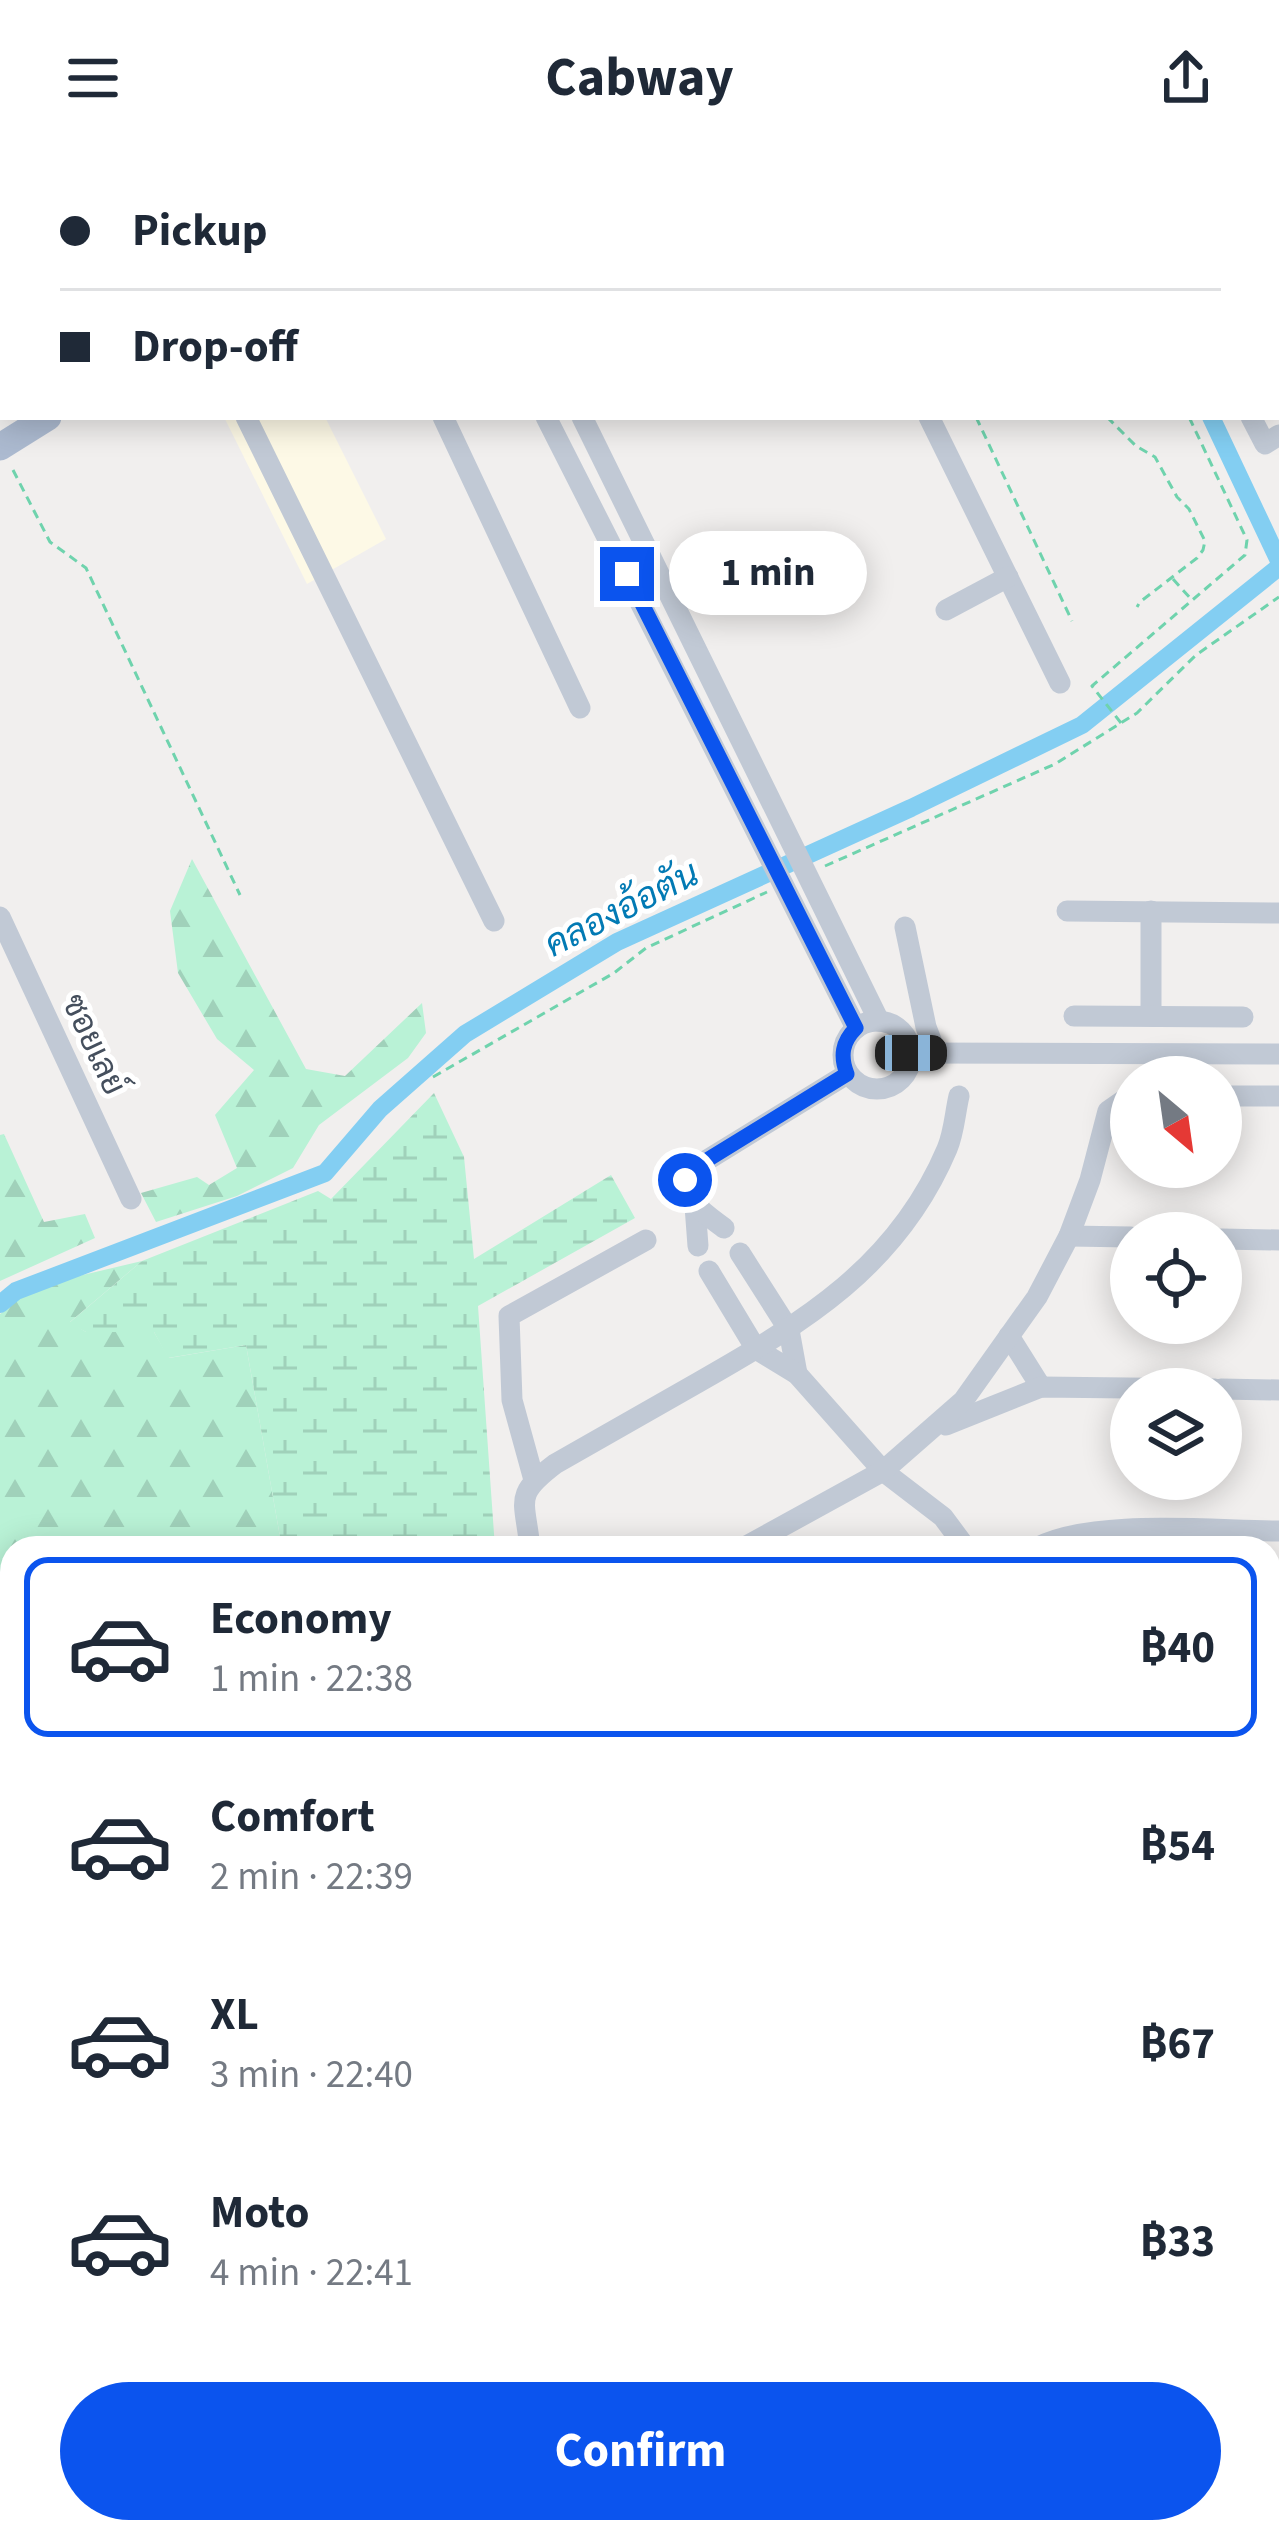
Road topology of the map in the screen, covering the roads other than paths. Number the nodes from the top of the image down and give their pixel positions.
1 (43, 420) edge
2 (247, 420) edge
3 (444, 420) edge
4 (549, 420) edge
5 (583, 420) edge
6 (930, 420) edge
7 (1253, 420) edge
8 (1279, 435) edge
9 (0, 447) edge
10 (1008, 578) junction
11 (946, 610) dead end
12 (1060, 683) dead end
13 (580, 708) dead end
14 (1066, 910) dead end
15 (1151, 911) junction
16 (1279, 913) edge
17 (0, 917) edge
18 (494, 921) dead end
19 (905, 927) dead end
20 (840, 970) junction
21 (1074, 1016) dead end
22 (1151, 1016) junction
23 (1243, 1017) dead end
24 (879, 1021) junction
25 (856, 1028) junction
26 (911, 1053) junction
27 (936, 1053) junction
28 (1279, 1054) edge
29 (847, 1074) junction
30 (959, 1096) dead end
31 (1242, 1096) edge
32 (1279, 1096) edge
33 (1110, 1110) edge
34 (131, 1198) dead end
35 (695, 1206) junction
36 (724, 1228) dead end
37 (1069, 1236) junction
38 (1110, 1237) edge
39 (1242, 1239) edge
40 (646, 1240) dead end
41 (1279, 1240) edge
42 (698, 1246) dead end
43 (740, 1253) dead end
44 (710, 1271) dead end
45 (788, 1330) junction
46 (1009, 1336) junction
47 (756, 1349) junction
48 (797, 1374) junction
49 (1041, 1387) junction
50 (1110, 1388) edge
51 (1242, 1389) edge
52 (1279, 1390) edge
53 (928, 1431) junction
54 (883, 1472) junction
55 (534, 1480) junction
56 (1279, 1532) edge
57 (529, 1536) edge
58 (765, 1536) edge
59 (957, 1536) edge
60 (1074, 1536) edge

1 - 9 main road
2 - 18 street
3 - 13 street
4 - 20 street
5 - 20 street
6 - 10 street
7 - 8 street
10 - 11 street
10 - 12 street
14 - 15 street
15 - 16 street
15 - 22 street
17 - 34 street, ซอยเลย์
19 - 27 street
20 - 24 street
20 - 25 street
21 - 22 street
22 - 23 street
24 - 25 street
24 - 26 street
25 - 29 street
26 - 27 street
26 - 29 street
27 - 28 street
29 - 35 street
30 - 45 street
31 - 32 street
33 - 37 street
35 - 36 street
35 - 42 street
37 - 38 street
37 - 46 street
39 - 41 street
40 - 55 street
43 - 45 street
44 - 47 street
45 - 47 street
45 - 48 street
46 - 49 street
46 - 53 street
47 - 48 street
47 - 55 street
48 - 54 street
49 - 50 street
49 - 53 street
51 - 52 street
53 - 54 street
54 - 58 street
54 - 59 street
55 - 57 street
56 - 60 street

